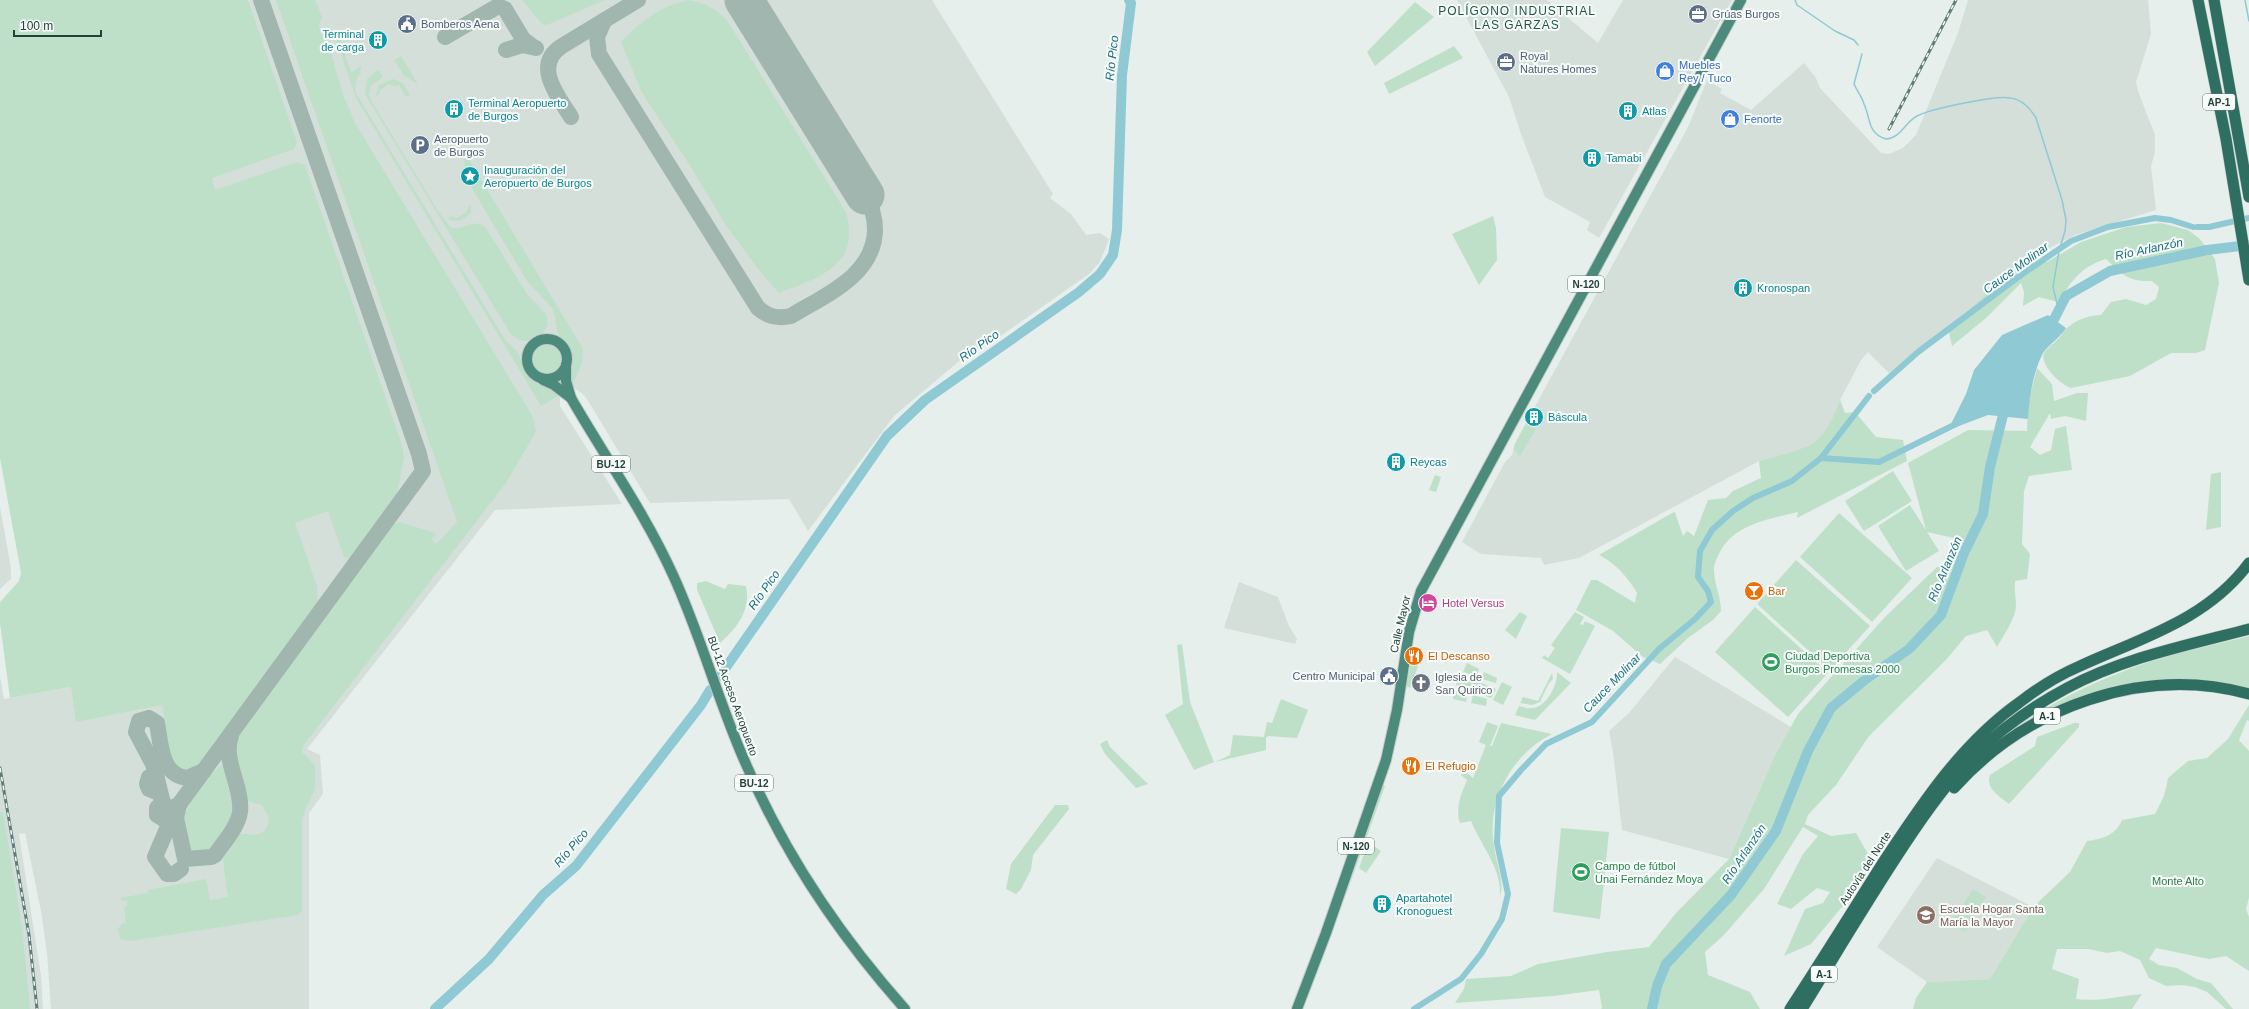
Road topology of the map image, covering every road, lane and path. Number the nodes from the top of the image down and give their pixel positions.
1 (1741, 0) edge
2 (2198, 0) edge
3 (2214, 0) edge
4 (2249, 197) edge
5 (2249, 280) edge
6 (566, 365) junction
7 (541, 380) junction
8 (571, 398) junction
9 (2249, 563) edge
10 (2249, 622) edge
11 (2249, 629) edge
12 (2249, 694) edge
13 (1969, 747) junction
14 (1326, 933) junction
15 (1845, 940) junction
16 (905, 1009) edge
17 (1297, 1009) edge
18 (1304, 1009) edge
19 (1790, 1009) edge
20 (1802, 1009) edge

1 - 14 highway, Calle Mayor / N-120
2 - 5 highway, AP-1
3 - 4 highway, AP-1
6 - 7 highway
6 - 7 highway, BU-12
6 - 8 highway, BU-12 Acceso Aeropuerto / BU-12
7 - 8 highway, BU-12 Acceso Aeropuerto / BU-12
8 - 16 highway, BU-12 Acceso Aeropuerto / BU-12
9 - 13 highway
10 - 13 highway, A-1
11 - 15 highway
12 - 15 highway, A-1
13 - 19 highway, Autovía del Norte / A-1
14 - 17 highway, N-120
14 - 18 highway, N-120
15 - 20 highway, A-1

